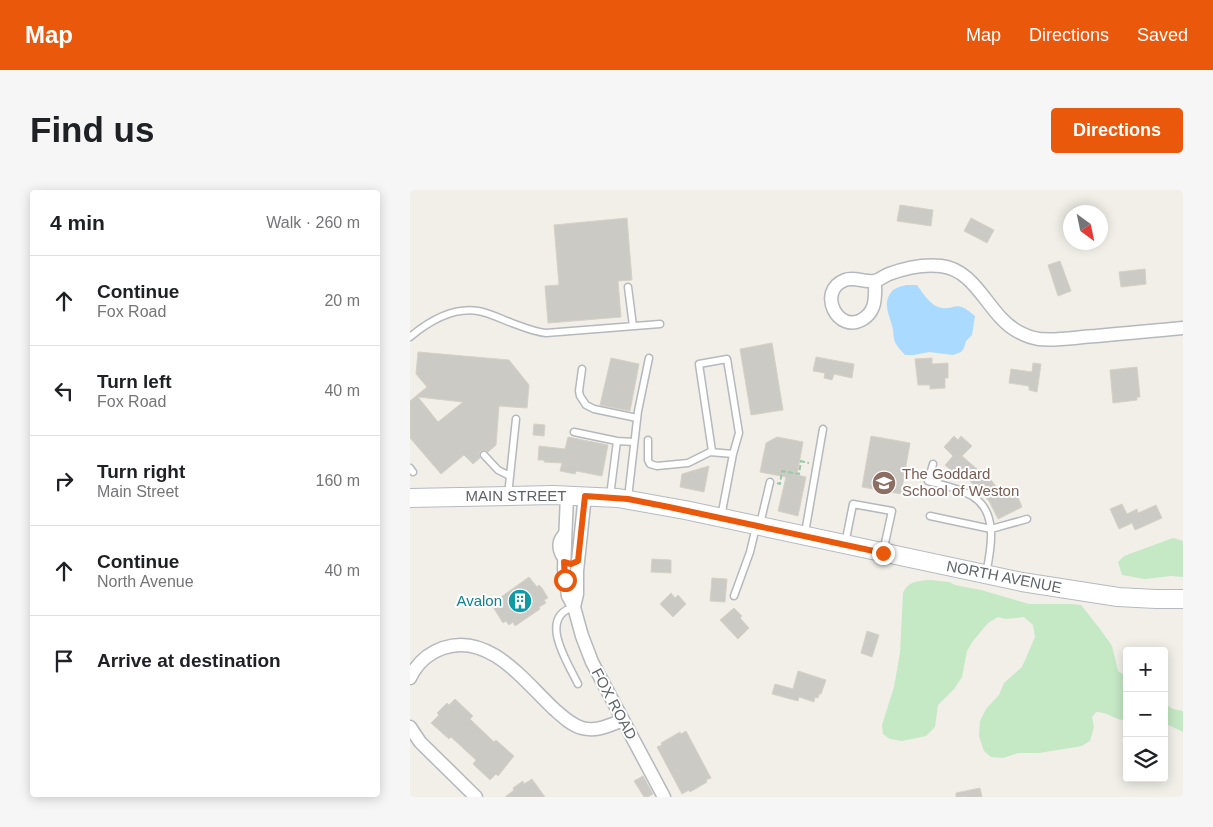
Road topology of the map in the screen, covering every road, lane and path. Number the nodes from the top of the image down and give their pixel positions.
1 (875, 281) dead end
2 (628, 287) dead end
3 (660, 324) dead end
4 (633, 326) junction
5 (1183, 328) edge
6 (410, 337) edge
7 (649, 358) dead end
8 (582, 369) dead end
9 (637, 418) junction
10 (516, 419) dead end
11 (823, 429) dead end
12 (574, 432) dead end
13 (648, 440) dead end
14 (617, 441) junction
15 (634, 442) junction
16 (712, 451) junction
17 (733, 454) junction
18 (484, 455) dead end
19 (802, 461) dead end
20 (933, 464) dead end
21 (510, 476) junction
22 (770, 482) joint
23 (508, 495) junction
24 (567, 495) junction
25 (585, 496) junction
26 (610, 497) junction
27 (410, 498) edge
28 (628, 499) junction
29 (930, 516) dead end
30 (721, 518) junction
31 (1027, 520) dead end
32 (758, 526) junction
33 (991, 529) junction
34 (805, 536) junction
35 (827, 541) joint
36 (845, 545) junction
37 (883, 553) junction
38 (578, 561) junction
39 (564, 562) junction
40 (986, 575) junction
41 (734, 596) dead end
42 (1183, 599) edge
43 (574, 607) junction
44 (410, 678) edge
45 (578, 684) dead end
46 (623, 720) junction
47 (410, 727) edge
48 (476, 797) edge
49 (664, 797) edge

1 - 5 street
2 - 4 lane
3 - 4 lane
4 - 6 lane
7 - 9 lane
8 - 9 lane
9 - 15 lane
10 - 21 lane
11 - 34 lane
12 - 14 lane
13 - 16 lane
14 - 15 lane
14 - 26 lane
15 - 28 lane
16 - 17 lane
16 - 17 lane
17 - 30 lane
18 - 21 lane
19 - 22 path
20 - 33 lane
21 - 23 lane
22 - 32 lane
23 - 24 main road, MAIN STREET
23 - 27 main road, MAIN STREET
24 - 25 main road, MAIN STREET
24 - 39 street, FOX ROAD
25 - 26 main road, MAIN STREET
25 - 38 street, FOX ROAD
26 - 28 main road, MAIN STREET
28 - 30 main road, MAIN STREET
29 - 33 lane
30 - 32 main road, MAIN STREET
31 - 33 lane
32 - 34 main road, MAIN STREET
32 - 41 lane
33 - 40 lane
34 - 35 main road, MAIN STREET
35 - 36 main road, NORTH AVENUE
36 - 37 main road, NORTH AVENUE
36 - 37 lane
37 - 40 main road, NORTH AVENUE
38 - 39 lane
38 - 43 street, FOX ROAD
39 - 43 street, FOX ROAD
40 - 42 main road, NORTH AVENUE
43 - 45 lane
43 - 46 street, FOX ROAD
44 - 46 street
46 - 49 street, FOX ROAD
47 - 48 street

